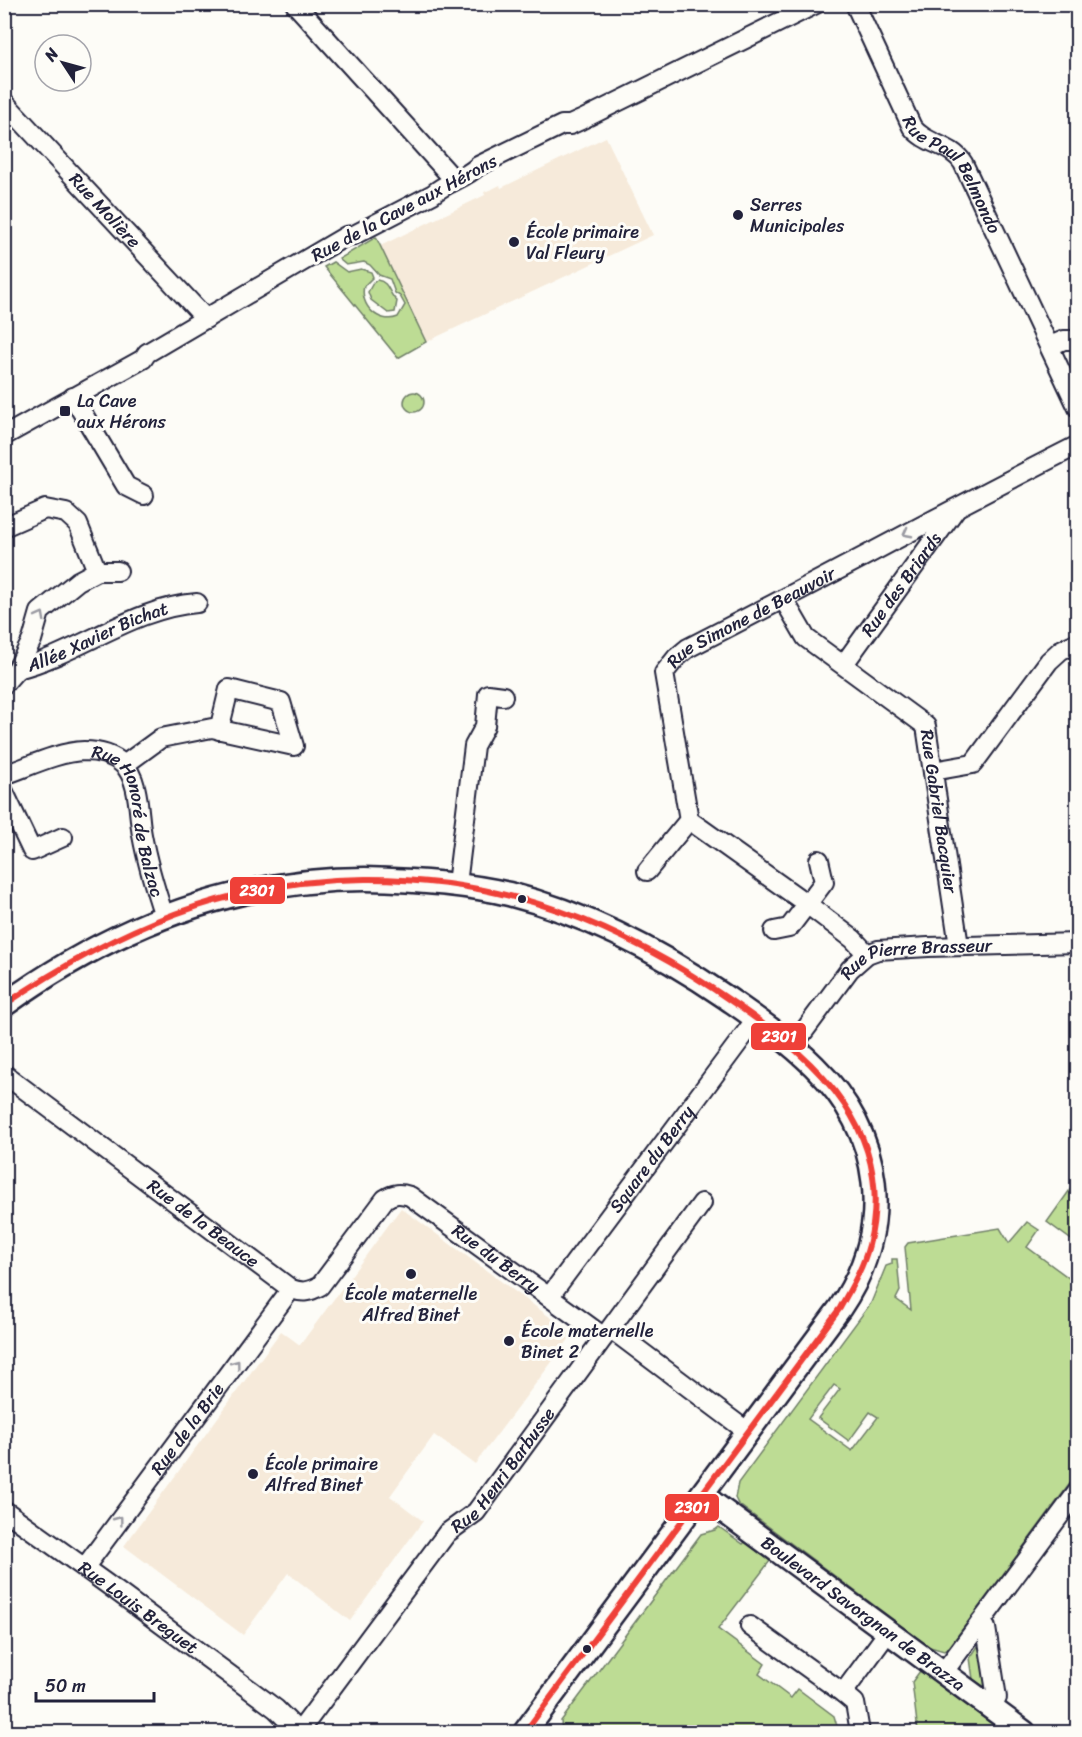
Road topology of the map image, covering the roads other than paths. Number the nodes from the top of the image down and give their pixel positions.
1 (295, 4) edge
2 (816, 4) edge
3 (855, 4) edge
4 (4, 102) edge
5 (452, 182) junction
6 (206, 319) junction
7 (1077, 340) edge
8 (1050, 346) junction
9 (73, 397) junction
10 (1077, 408) edge
11 (5, 435) edge
12 (1077, 446) edge
13 (144, 495) dead end
14 (958, 505) junction
15 (4, 527) edge
16 (97, 571) junction
17 (118, 571) dead end
18 (784, 600) junction
19 (197, 603) dead end
20 (1077, 642) edge
21 (11, 664) edge
22 (844, 664) junction
23 (4, 684) edge
24 (503, 696) dead end
25 (219, 730) dead end
26 (124, 765) junction
27 (933, 771) junction
28 (4, 775) edge
29 (4, 792) edge
30 (689, 820) junction
31 (63, 837) dead end
32 (819, 860) dead end
33 (647, 871) dead end
34 (457, 884) junction
35 (807, 904) junction
36 (164, 916) junction
37 (774, 931) dead end
38 (1077, 943) edge
39 (959, 946) junction
40 (867, 954) junction
41 (4, 1005) edge
42 (756, 1019) junction
43 (794, 1046) junction
44 (4, 1074) edge
45 (702, 1203) dead end
46 (291, 1289) junction
47 (549, 1297) junction
48 (607, 1333) junction
49 (748, 1432) junction
50 (1077, 1491) edge
51 (702, 1494) junction
52 (4, 1510) edge
53 (85, 1568) junction
54 (980, 1623) junction
55 (750, 1626) dead end
56 (888, 1632) junction
57 (943, 1673) junction
58 (843, 1693) junction
59 (990, 1708) junction
60 (299, 1732) edge
61 (525, 1732) edge
62 (860, 1732) edge
63 (1024, 1732) edge

1 - 5 street
2 - 5 street, Rue de la Cave aux Hérons
3 - 8 street, Rue Paul Belmondo
4 - 6 street, Rue Molière
5 - 6 street, Rue de la Cave aux Hérons
6 - 9 street, Rue de la Cave aux Hérons
7 - 8 street
8 - 10 street, Rue Paul Belmondo
9 - 11 street, Rue de la Cave aux Hérons
9 - 13 street
12 - 14 street, Rue Simone de Beauvoir
14 -> 18 street, Rue Simone de Beauvoir
14 - 22 street, Rue des Briards
15 - 16 street
16 - 17 street
21 -> 16 street
18 - 22 street, Rue Gabriel Bacquier
18 - 30 street, Rue Simone de Beauvoir
19 - 21 street, Allée Xavier Bichat
20 - 27 street
21 - 23 street, Allée Xavier Bichat
22 - 27 street, Rue Gabriel Bacquier
24 - 34 street
25 - 26 street
26 - 28 street, Rue Honoré de Balzac
26 - 36 street, Rue Honoré de Balzac
27 - 39 street, Rue Gabriel Bacquier
29 - 31 street
30 - 33 street
30 - 35 street
32 - 35 street
34 - 36 street
34 - 42 street
35 - 37 street
35 - 40 street
36 - 41 street
38 - 39 street, Rue Pierre Brasseur
39 - 40 street, Rue Pierre Brasseur
40 - 43 street, Rue Pierre Brasseur
42 - 43 street
42 - 47 street, Square du Berry
43 - 49 street
44 - 46 street, Rue de la Beauce
45 - 48 street, Rue Henri Barbusse
46 - 47 street, Rue du Berry
53 -> 46 street, Rue de la Brie
47 - 48 street, Rue du Berry
48 - 49 street, Rue du Berry
48 - 60 street, Rue Henri Barbusse
49 - 51 street
50 - 54 street
51 - 56 street, Boulevard Savorgnan de Brazza
51 - 61 street
52 - 53 street, Rue Louis Breguet
53 - 60 street, Rue Louis Breguet
54 - 57 street
54 - 59 street
55 - 58 street
56 - 57 street, Boulevard Savorgnan de Brazza
56 - 58 street
57 - 59 street, Boulevard Savorgnan de Brazza
58 - 62 street
59 - 63 street, Boulevard Savorgnan de Brazza

